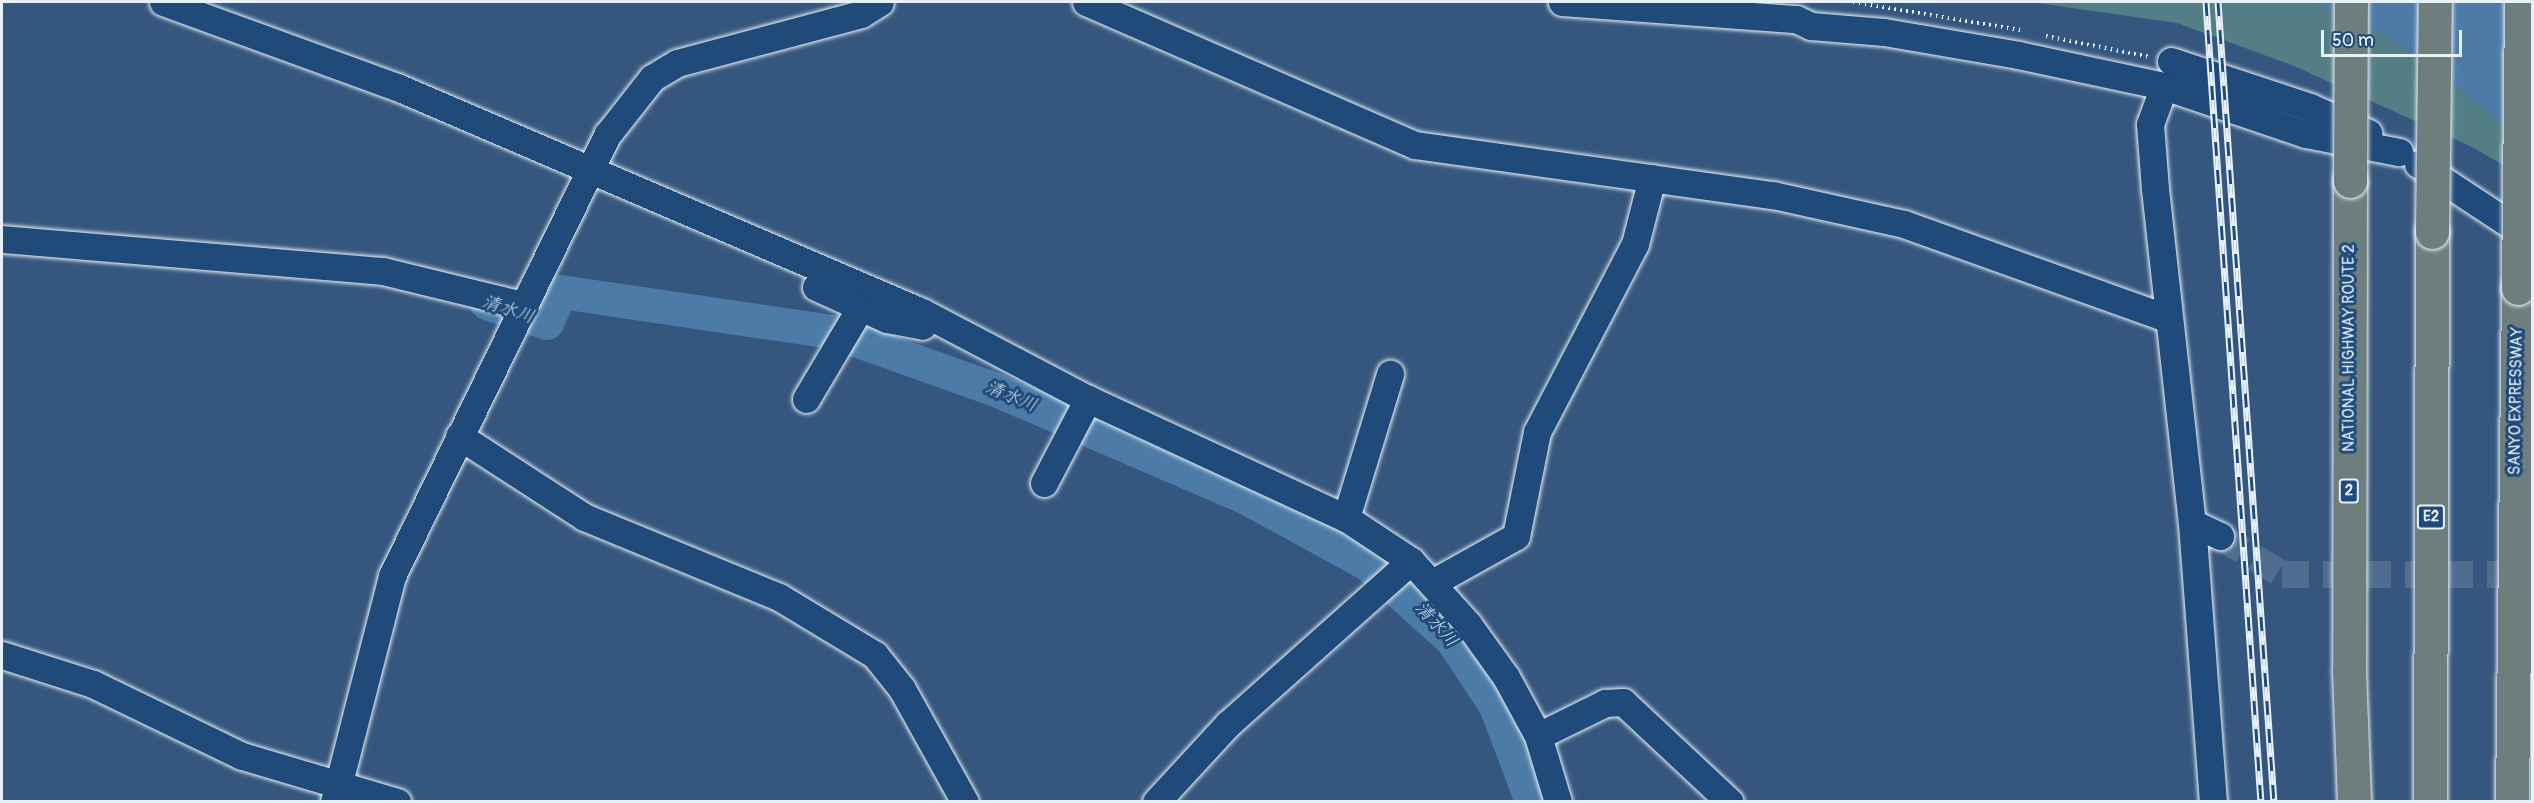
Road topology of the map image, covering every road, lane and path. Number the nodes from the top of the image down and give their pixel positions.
1 (163, 2) edge
2 (880, 2) edge
3 (1086, 2) edge
4 (1562, 2) edge
5 (2351, 2) edge
6 (2435, 2) edge
7 (2521, 2) edge
8 (2167, 73) junction
9 (587, 173) junction
10 (1652, 178) junction
11 (2, 239) edge
12 (2532, 240) edge
13 (759, 246) junction
14 (522, 305) junction
15 (860, 308) junction
16 (2166, 318) junction
17 (959, 332) junction
18 (1390, 374) dead end
19 (806, 399) dead end
20 (1088, 399) junction
21 (459, 436) junction
22 (1044, 483) dead end
23 (1346, 518) junction
24 (2192, 523) junction
25 (2220, 536) tunnel mouth
26 (1408, 565) junction
27 (1432, 584) junction
28 (2, 655) edge
29 (1538, 736) junction
30 (336, 794) edge
31 (397, 801) edge
32 (965, 801) edge
33 (1156, 801) edge
34 (1558, 801) edge
35 (1730, 801) edge
36 (2213, 801) edge
37 (2354, 801) edge
38 (2430, 801) edge
39 (2512, 801) edge

1 - 9 street
2 - 9 street
3 - 10 street
4 - 8 street
5 - 37 highway, NATIONAL HIGHWAY ROUTE 2 / 2, bridge
6 - 38 highway, E2, bridge
7 - 39 highway, SANYO EXPRESSWAY, bridge
8 - 12 street
8 - 16 street
9 - 13 street
9 - 14 street
10 - 16 street
10 - 27 street
11 - 14 street
13 - 15 street
13 - 17 street
14 - 21 street
15 - 17 street
15 - 19 street
16 - 24 street
17 - 20 street
18 - 23 street
20 - 22 street
20 - 23 street
21 - 30 street
21 - 32 street
23 - 26 street
24 - 25 street
24 - 36 street
26 - 27 street
26 - 33 street
27 - 29 street
28 - 30 street
29 - 34 street
29 - 35 street
30 - 31 street

